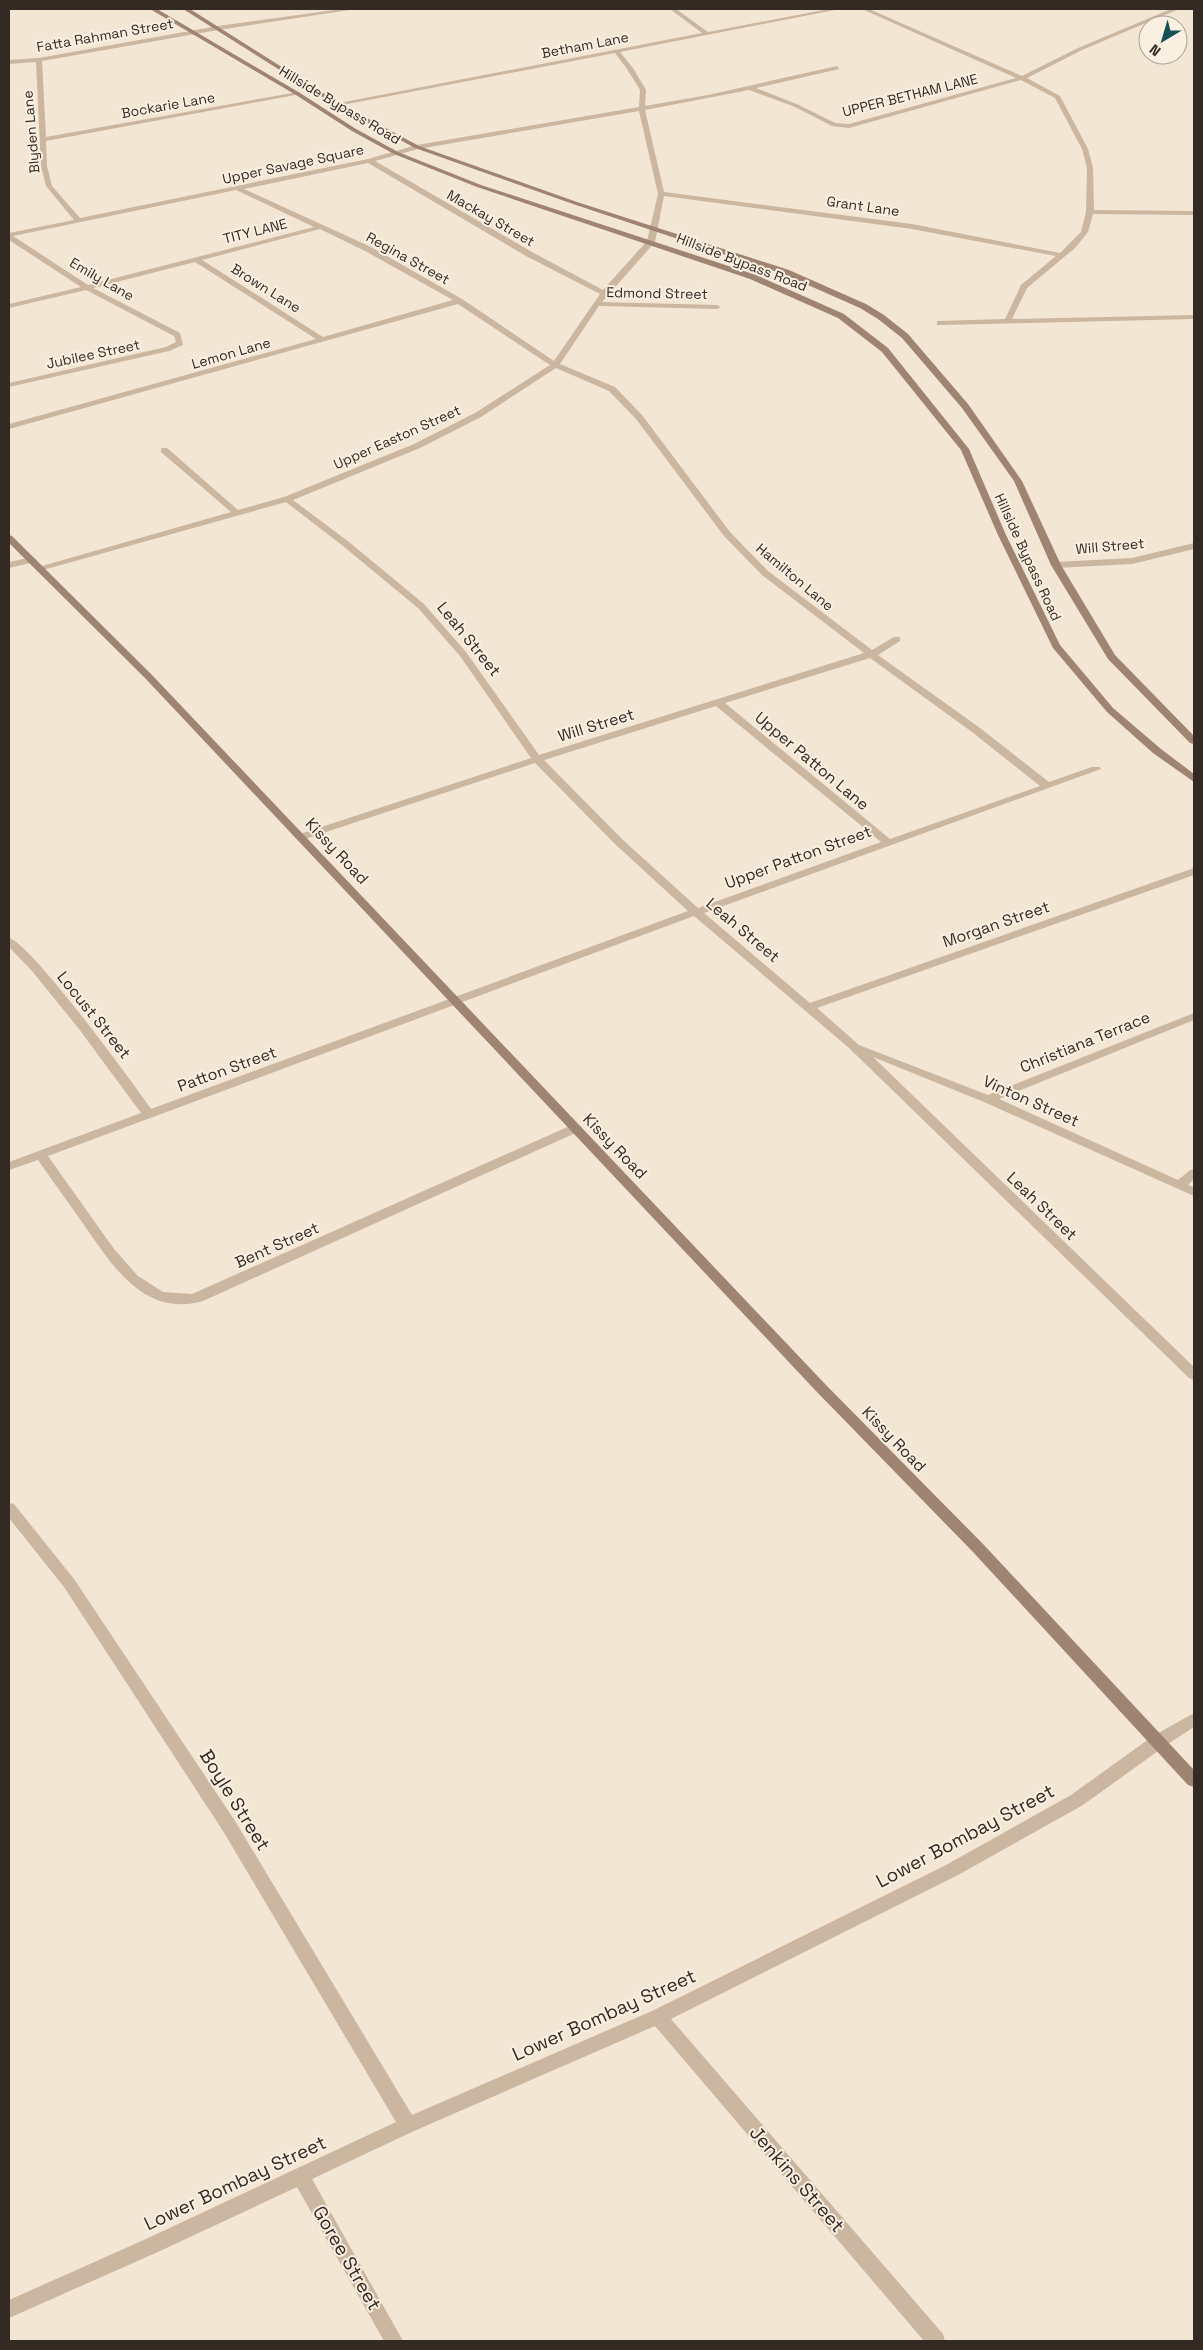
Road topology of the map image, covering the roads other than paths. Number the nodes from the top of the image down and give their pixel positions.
1 (153, 9) edge
2 (186, 9) edge
3 (353, 9) edge
4 (673, 9) edge
5 (837, 9) edge
6 (865, 9) edge
7 (1176, 9) edge
8 (218, 28) junction
9 (194, 32) junction
10 (706, 34) junction
11 (617, 52) junction
12 (39, 60) junction
13 (9, 62) edge
14 (837, 68) dead end
15 (1022, 78) junction
16 (750, 88) junction
17 (298, 94) junction
18 (337, 104) junction
19 (642, 109) junction
20 (42, 140) junction
21 (417, 147) junction
22 (396, 153) junction
23 (368, 161) junction
24 (239, 189) junction
25 (661, 194) junction
26 (1090, 212) junction
27 (1194, 213) edge
28 (78, 220) junction
29 (321, 227) junction
30 (653, 228) junction
31 (9, 236) edge
32 (651, 242) junction
33 (1060, 255) junction
34 (195, 259) junction
35 (89, 289) junction
36 (604, 293) junction
37 (459, 301) junction
38 (596, 304) junction
39 (9, 306) edge
40 (717, 306) dead end
41 (1194, 317) edge
42 (1008, 320) junction
43 (940, 323) dead end
44 (322, 339) junction
45 (180, 343) joint
46 (555, 364) junction
47 (9, 385) edge
48 (9, 427) edge
49 (164, 450) dead end
50 (287, 499) junction
51 (238, 514) junction
52 (9, 538) edge
53 (1194, 546) edge
54 (36, 564) junction
55 (1056, 564) junction
56 (9, 565) edge
57 (898, 639) dead end
58 (872, 654) junction
59 (718, 703) junction
60 (1194, 741) edge
61 (537, 759) junction
62 (1096, 769) dead end
63 (1194, 779) edge
64 (1047, 786) junction
65 (302, 837) junction
66 (887, 842) junction
67 (1194, 871) edge
68 (696, 912) junction
69 (9, 941) edge
70 (456, 1002) junction
71 (809, 1007) junction
72 (1194, 1016) edge
73 (853, 1045) junction
74 (988, 1099) junction
75 (149, 1115) junction
76 (576, 1128) junction
77 (40, 1154) junction
78 (9, 1166) edge
79 (1194, 1173) edge
80 (1180, 1185) junction
81 (1194, 1192) edge
82 (1194, 1375) edge
83 (9, 1508) edge
84 (1194, 1719) edge
85 (1159, 1741) junction
86 (1194, 1780) edge
87 (658, 2017) junction
88 (408, 2125) junction
89 (300, 2175) junction
90 (9, 2309) edge
91 (394, 2341) edge
92 (936, 2341) edge

1 - 9 street, Hillside Bypass Road
2 - 8 street, Hillside Bypass Road
3 - 8 street, Fatta Rahman Street
4 - 10 street
5 - 10 street, Betham Lane
6 - 15 street
7 - 15 street, UPPER BETHAM LANE
8 - 9 street, Fatta Rahman Street
8 - 18 street, Hillside Bypass Road
9 - 12 street, Fatta Rahman Street
9 - 17 street, Hillside Bypass Road
10 - 11 street, Betham Lane
11 - 18 street, Betham Lane
11 - 19 street
12 - 13 street, Fatta Rahman Street
12 - 20 street, Blyden Lane
14 - 16 street, Upper Savage Square
15 - 16 street, UPPER BETHAM LANE
15 - 26 street
16 - 19 street, Upper Savage Square
17 - 20 street, Bockarie Lane
17 - 22 street, Hillside Bypass Road
18 - 21 street, Hillside Bypass Road
19 - 21 street, Upper Savage Square
19 - 25 street
20 - 28 street, Blyden Lane
21 - 22 street, Upper Savage Square
21 - 30 street, Hillside Bypass Road
22 - 23 street, Upper Savage Square
22 - 32 street, Hillside Bypass Road
23 - 24 street, Upper Savage Square
23 - 36 street, Mackay Street
24 - 28 street, Upper Savage Square
24 - 29 street, Regina Street
25 - 30 street
25 - 33 street, Grant Lane
26 - 27 street
26 - 33 street
28 - 31 street, Upper Savage Square
29 - 34 street, TITY LANE
29 - 37 street, Regina Street
30 - 32 street
30 - 55 street, Hillside Bypass Road
31 - 35 street, Emily Lane
32 - 36 street, Upper Easton Street
32 - 63 street, Hillside Bypass Road
33 - 42 street
34 - 35 street, TITY LANE
34 - 44 street, Brown Lane
35 - 39 street, TITY LANE
35 - 45 street, Emily Lane
36 - 38 street, Upper Easton Street
37 - 44 street, Lemon Lane
37 - 46 street, Regina Street
38 - 40 street, Edmond Street
38 - 46 street, Upper Easton Street
41 - 42 street
42 - 43 street
44 - 48 street, Lemon Lane
45 - 47 street, Jubilee Street
46 - 50 street, Upper Easton Street
46 - 58 street, Hamilton Lane
49 - 51 street
50 - 51 street, Upper Easton Street
50 - 61 street, Leah Street
51 - 54 street, Upper Easton Street
52 - 54 street, Kissy Road
53 - 55 street, Will Street
54 - 56 street, Upper Easton Street
54 - 65 street, Kissy Road
55 - 60 street, Hillside Bypass Road
57 - 58 street, Will Street
58 - 59 street, Will Street
58 - 64 street, Hamilton Lane
59 - 61 street, Will Street
59 - 66 street, Upper Patton Lane
61 - 65 street, Will Street
61 - 68 street, Leah Street
62 - 64 street, Upper Patton Street
64 - 66 street, Upper Patton Street
65 - 70 street, Kissy Road
66 - 68 street, Upper Patton Street
67 - 71 street, Morgan Street
68 - 70 street, Upper Patton Street
68 - 71 street, Leah Street
69 - 75 street, Locust Street
70 - 75 street, Patton Street
70 - 76 street, Kissy Road
71 - 73 street, Leah Street
72 - 74 street, Christiana Terrace
73 - 74 street, Vinton Street
73 - 82 street, Leah Street
74 - 80 street, Vinton Street
75 - 77 street, Patton Street
76 - 77 street, Bent Street
76 - 85 street, Kissy Road
77 - 78 street, Patton Street
79 - 80 street
80 - 81 street, Vinton Street
83 - 88 street, Boyle Street
84 - 85 street, Lower Bombay Street
85 - 86 street, Kissy Road
85 - 87 street, Lower Bombay Street
87 - 88 street, Lower Bombay Street
87 - 92 street, Jenkins Street
88 - 89 street, Lower Bombay Street
89 - 90 street, Lower Bombay Street
89 - 91 street, Goree Street

